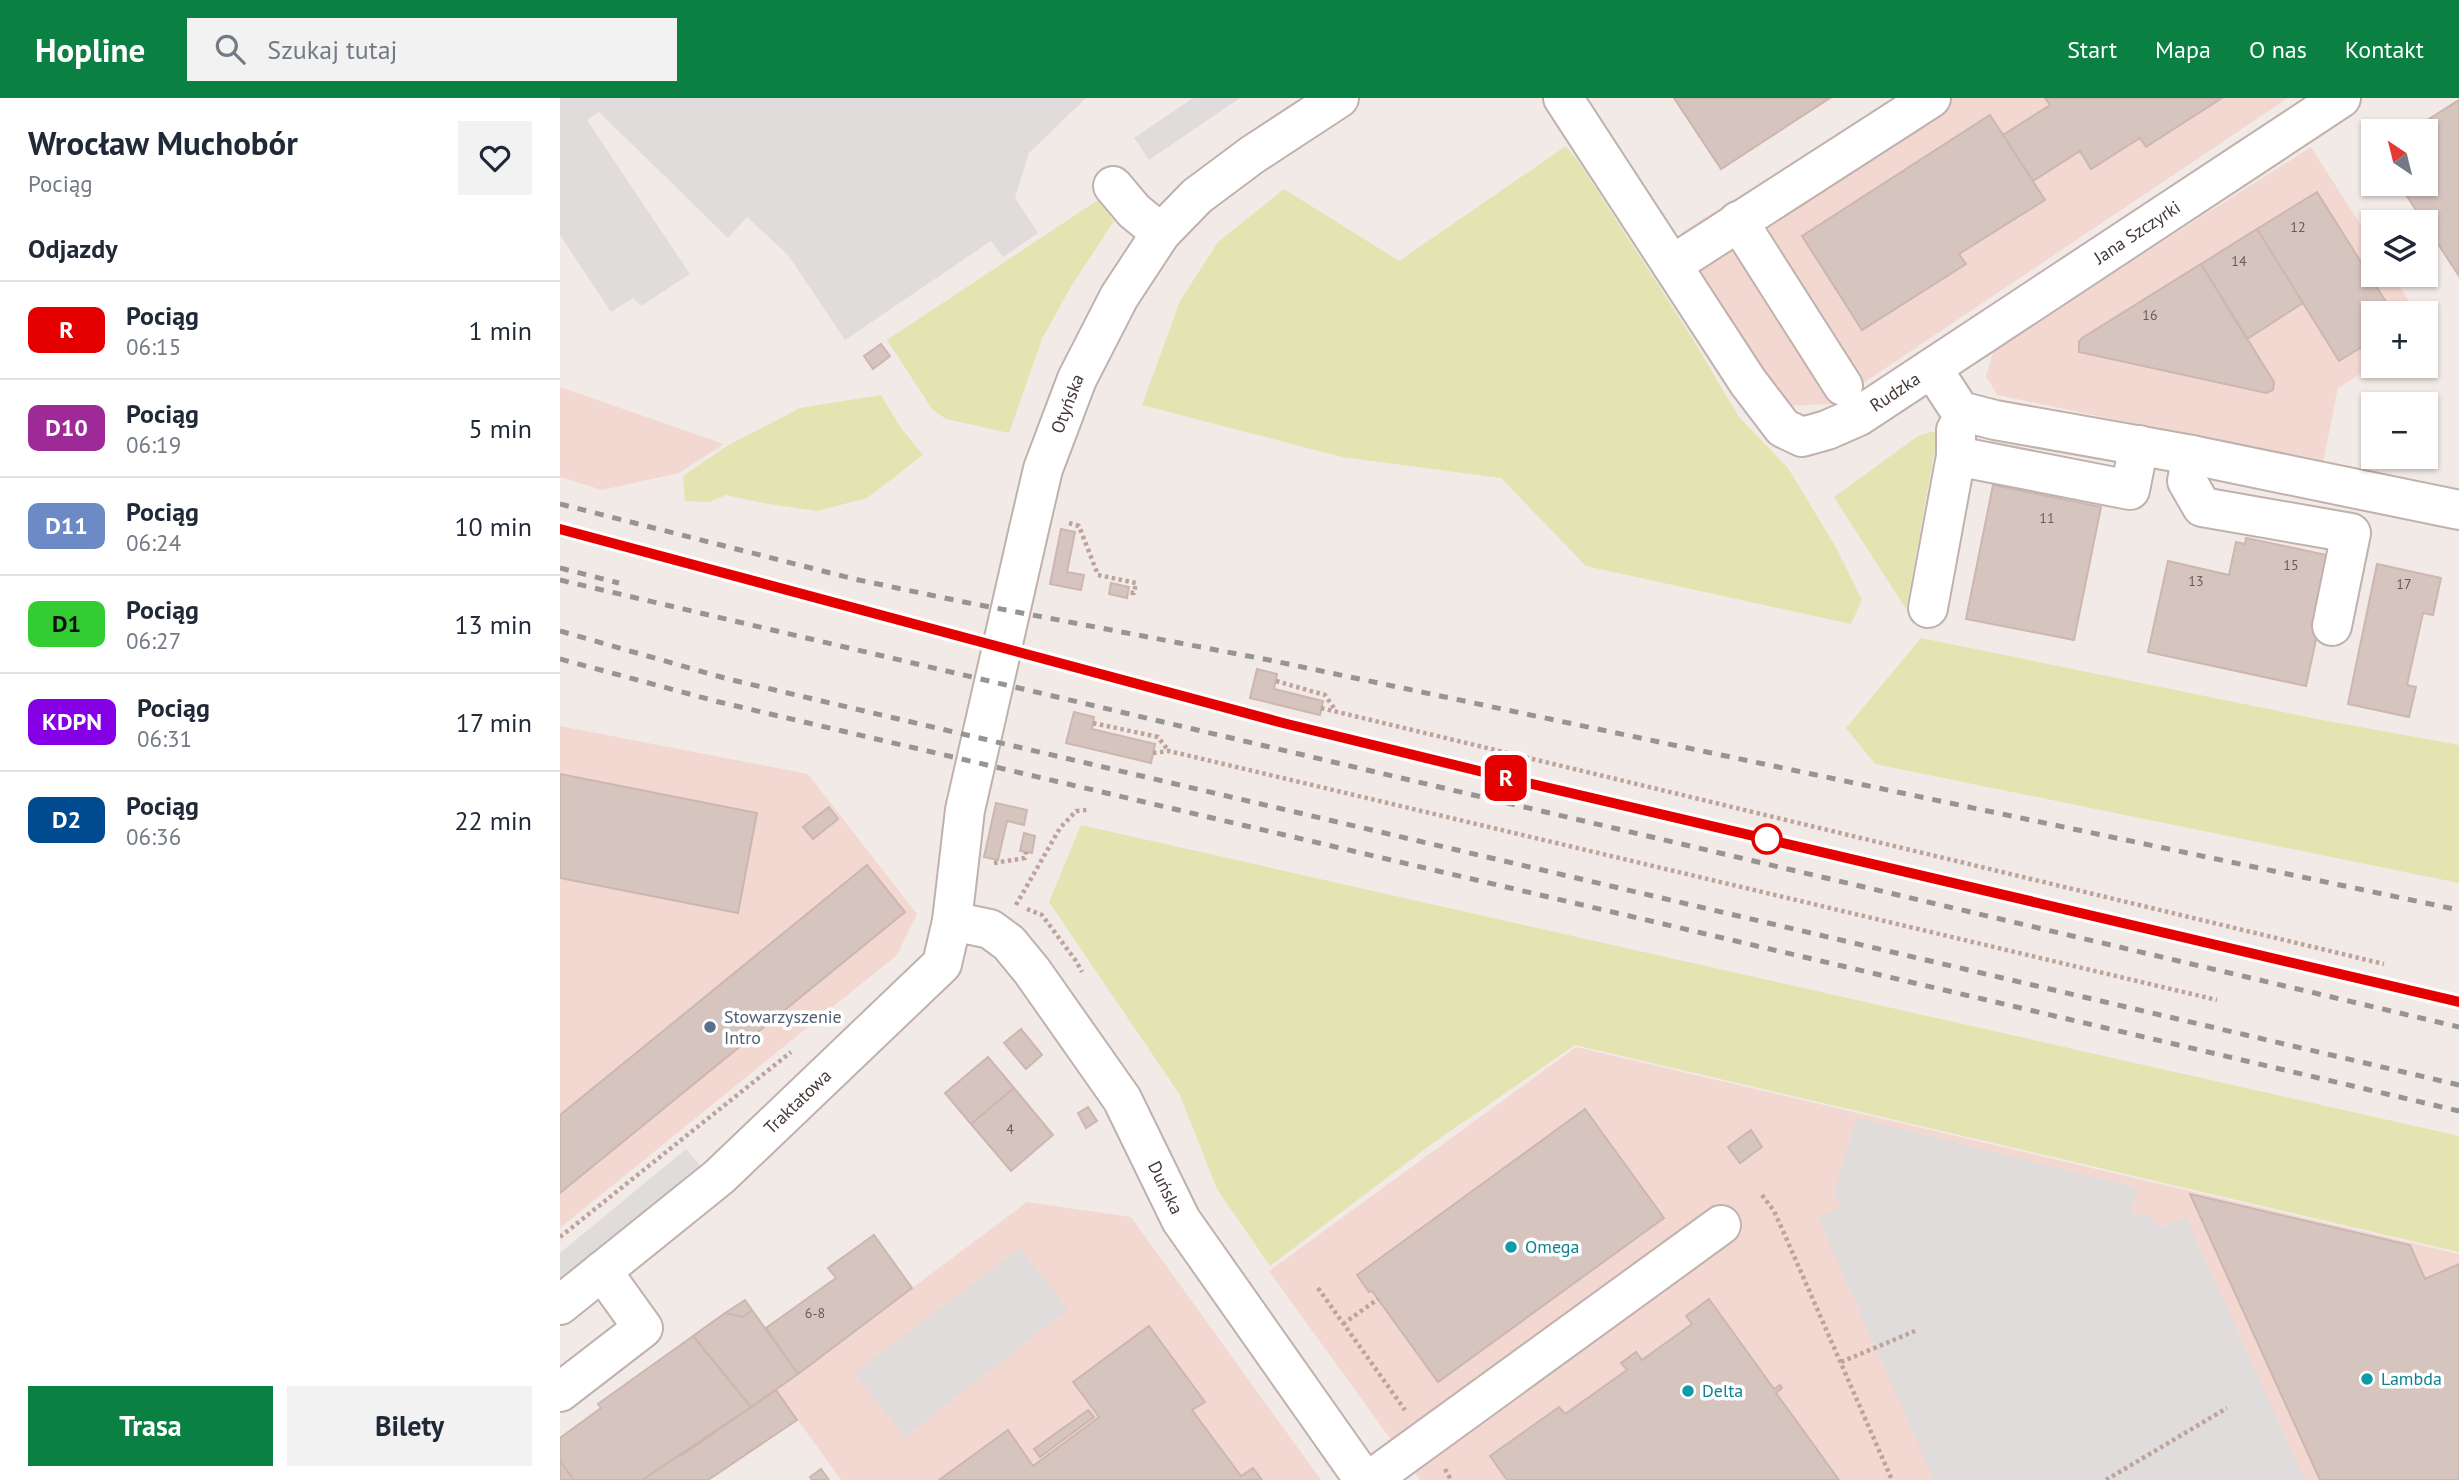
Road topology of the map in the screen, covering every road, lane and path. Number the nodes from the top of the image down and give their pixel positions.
1 (1339, 98) edge
2 (1563, 98) edge
3 (1931, 98) edge
4 (2341, 98) edge
5 (1113, 186) dead end
6 (1738, 221) junction
7 (1161, 233) junction
8 (1672, 265) junction
9 (1932, 368) junction
10 (1843, 386) dead end
11 (1960, 411) junction
12 (2139, 445) junction
13 (2192, 455) junction
14 (1956, 457) junction
15 (2459, 510) edge
16 (1057, 521) dead end
17 (1128, 592) dead end
18 (1928, 608) dead end
19 (2332, 626) dead end
20 (1276, 681) dead end
21 (1321, 708) dead end
22 (1337, 712) junction
23 (1093, 723) dead end
24 (1169, 751) junction
25 (1153, 753) dead end
26 (965, 810) joint
27 (1087, 810) dead end
28 (1026, 852) dead end
29 (989, 863) dead end
30 (1014, 909) dead end
31 (952, 921) junction
32 (2384, 964) dead end
33 (2217, 1000) dead end
34 (797, 1047) dead end
35 (1762, 1195) dead end
36 (1721, 1225) dead end
37 (560, 1237) edge
38 (602, 1271) junction
39 (1318, 1288) dead end
40 (1378, 1299) dead end
41 (560, 1305) edge
42 (1343, 1324) junction
43 (1915, 1331) dead end
44 (1841, 1362) junction
45 (560, 1392) edge
46 (2227, 1408) dead end
47 (1425, 1438) junction
48 (1364, 1480) edge
49 (1370, 1480) edge
50 (1892, 1480) edge
51 (2106, 1480) edge

1 - 7 street, Otyńska
2 - 8 street, Rudzka
3 - 6 street
4 - 9 street, Jana Szczyrki
5 - 7 street
6 - 8 street
6 - 10 street
7 - 26 street, Otyńska
8 - 9 street, Rudzka
9 - 11 street, Rudzka
11 - 12 street
11 - 14 street
12 - 13 street
12 - 14 street
13 - 15 street
13 - 19 street
14 - 18 street
16 - 17 path
20 - 22 path
21 - 22 path
22 - 32 path
23 - 24 path
24 - 25 path
24 - 33 path
26 - 31 street, Traktatowa
27 - 30 path
28 - 29 path
31 - 38 street, Traktatowa
31 - 48 street, Duńska
34 - 37 path
35 - 44 path
36 - 47 street
38 - 41 street, Traktatowa
38 - 45 street
39 - 42 path
40 - 42 path
42 - 47 path
43 - 44 path
44 - 50 path
46 - 51 path
47 - 49 street

